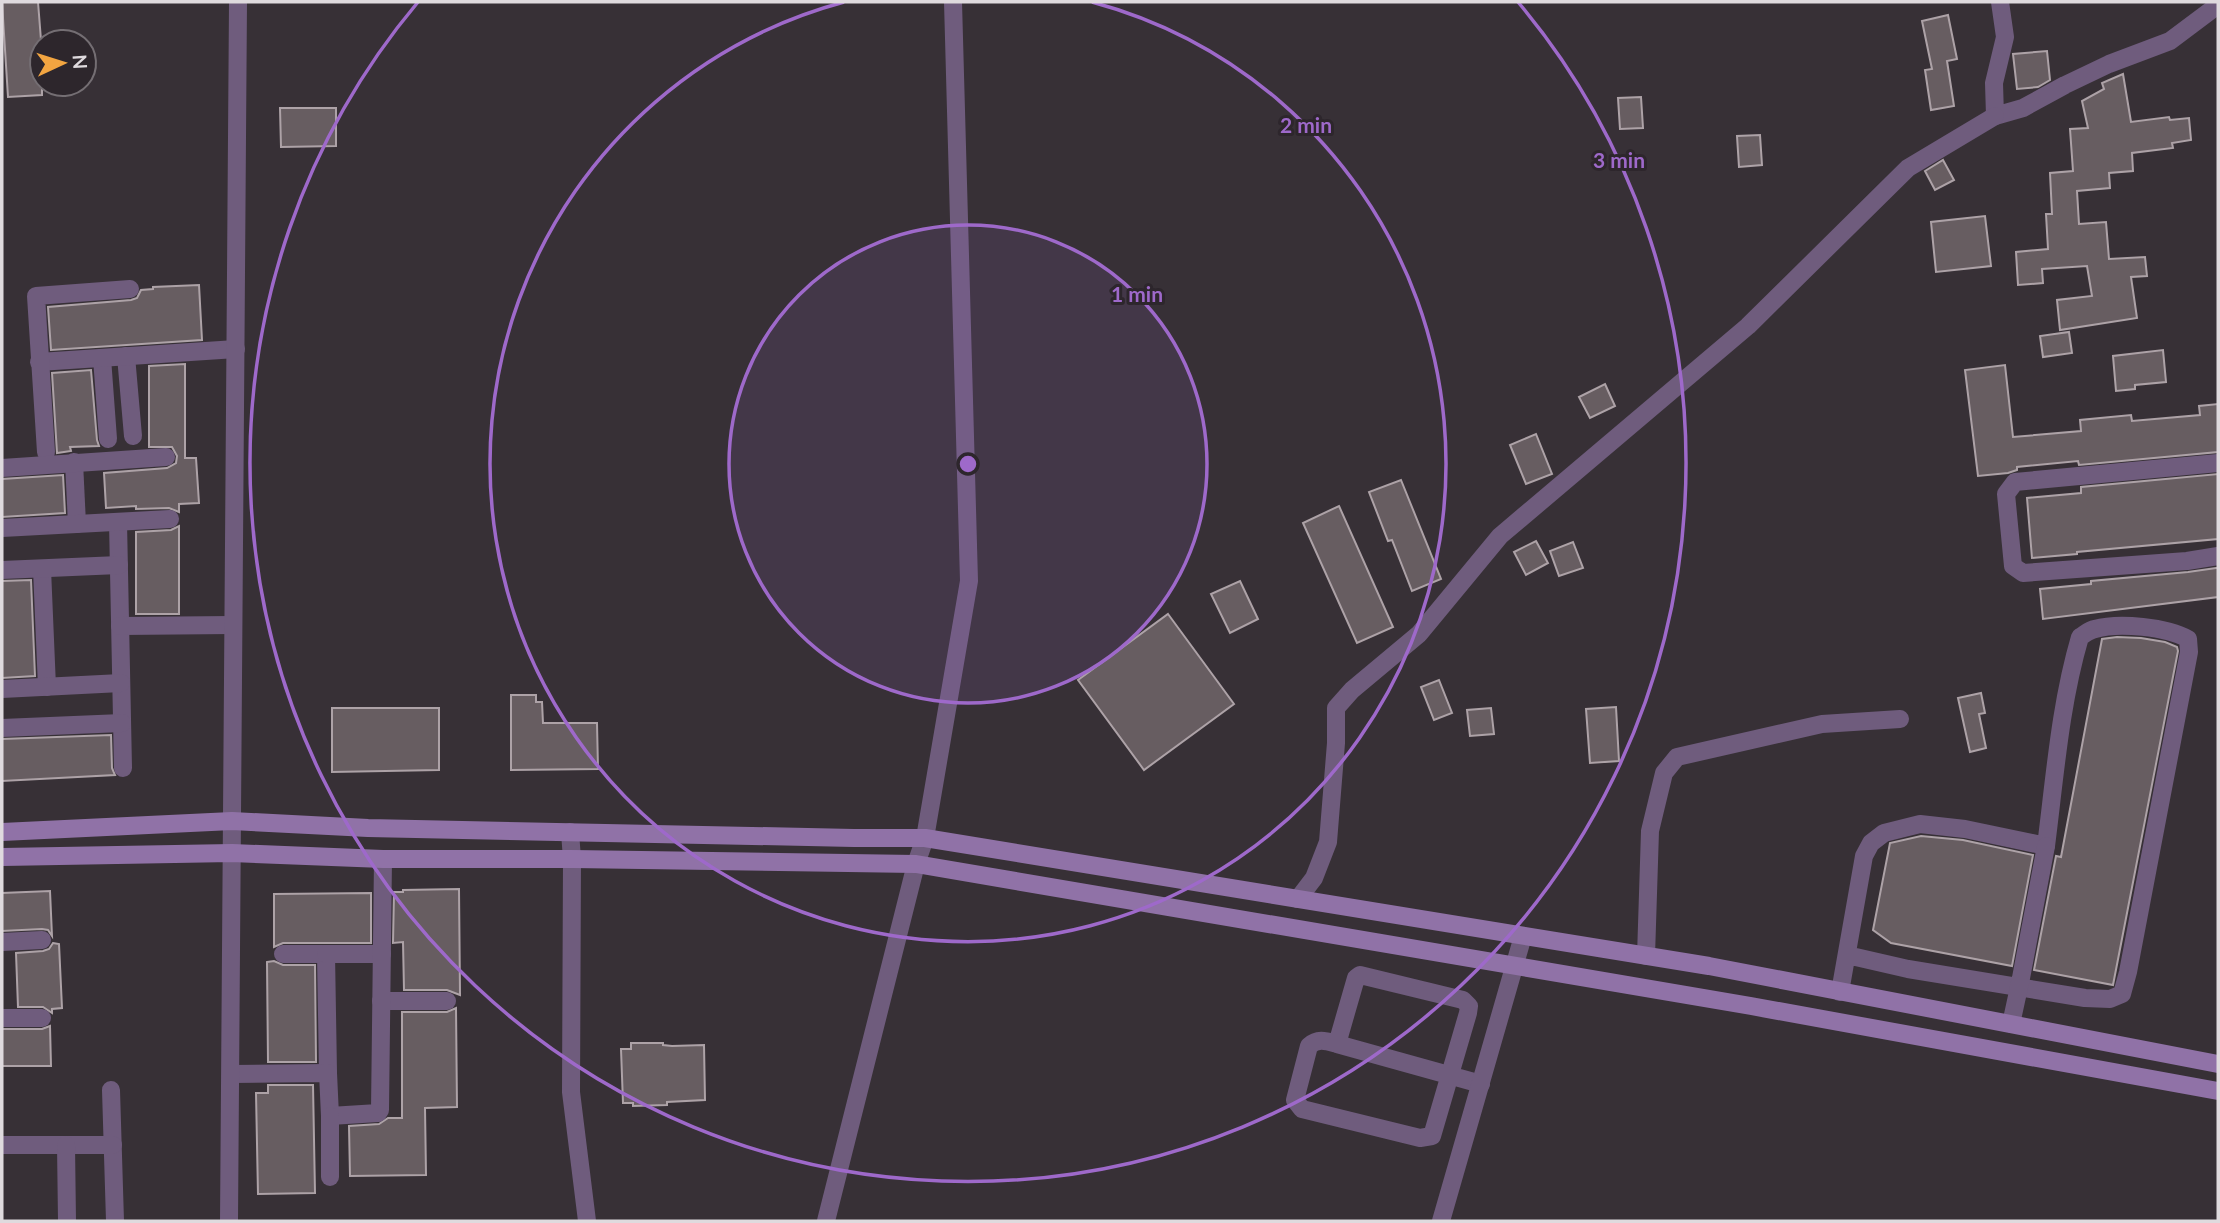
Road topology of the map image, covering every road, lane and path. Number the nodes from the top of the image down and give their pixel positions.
1 (238, 2) edge
2 (953, 2) edge
3 (2000, 2) edge
4 (2218, 5) edge
5 (1995, 116) junction
6 (130, 289) dead end
7 (236, 349) junction
8 (126, 356) junction
9 (102, 358) junction
10 (39, 362) junction
11 (132, 436) dead end
12 (108, 439) dead end
13 (46, 452) dead end
14 (166, 457) dead end
15 (74, 462) junction
16 (2218, 463) edge
17 (2, 468) edge
18 (170, 519) dead end
19 (118, 522) junction
20 (77, 524) junction
21 (2, 528) edge
22 (2218, 556) edge
23 (119, 565) junction
24 (41, 569) junction
25 (2, 570) edge
26 (233, 625) junction
27 (120, 626) junction
28 (121, 683) junction
29 (47, 687) junction
30 (2, 689) edge
31 (1900, 719) dead end
32 (122, 723) junction
33 (2, 728) edge
34 (122, 768) dead end
35 (232, 821) junction
36 (2, 825) edge
37 (2, 832) edge
38 (570, 832) junction
39 (925, 838) junction
40 (2046, 846) junction
41 (232, 853) junction
42 (2, 858) edge
43 (383, 859) junction
44 (572, 859) junction
45 (916, 864) junction
46 (1298, 899) junction
47 (1523, 936) junction
48 (42, 940) dead end
49 (2, 942) edge
50 (283, 954) dead end
51 (326, 954) junction
52 (382, 954) junction
53 (1847, 955) junction
54 (1646, 956) junction
55 (1515, 966) junction
56 (2020, 986) junction
57 (1840, 992) junction
58 (381, 1001) junction
59 (447, 1001) dead end
60 (2, 1018) edge
61 (42, 1018) dead end
62 (2011, 1024) junction
63 (1337, 1044) junction
64 (2218, 1064) edge
65 (328, 1073) junction
66 (231, 1074) junction
67 (1451, 1075) junction
68 (1481, 1083) junction
69 (111, 1090) dead end
70 (2218, 1091) edge
71 (330, 1116) junction
72 (2, 1145) edge
73 (66, 1145) junction
74 (113, 1145) junction
75 (330, 1177) dead end
76 (67, 1221) edge
77 (114, 1221) edge
78 (229, 1221) edge
79 (587, 1221) edge
80 (826, 1221) edge
81 (1441, 1221) edge

1 - 7 street
2 - 39 street
3 - 5 street
4 - 5 street
5 - 46 street
6 - 10 street
7 - 8 street
7 - 26 street
8 - 9 street
8 - 11 street
9 - 10 street
9 - 12 street
10 - 13 street
14 - 15 street
15 - 17 street
15 - 20 street
16 - 22 street
18 - 19 street
19 - 20 street
19 - 23 street
20 - 21 street
23 - 24 street
23 - 27 street
24 - 25 street
24 - 29 street
26 - 27 street
26 - 35 street
27 - 28 street
28 - 29 street
28 - 32 street
29 - 30 street
31 - 54 street
32 - 33 street
32 - 34 street
35 - 37 street
35 - 38 street
35 - 41 street
36 - 37 street
38 - 39 street
38 - 44 street
39 - 45 street
39 - 46 street
40 - 53 street
40 - 56 street
40 - 56 street
41 - 42 street
41 - 43 street
41 - 66 street
43 - 44 street
43 - 52 street
44 - 45 street
44 - 79 street
45 - 55 street
45 - 80 street
46 - 47 street
47 - 54 street
47 - 55 street
48 - 49 street
50 - 51 street
51 - 52 street
51 - 65 street
52 - 58 street
53 - 56 street
53 - 57 street
54 - 57 street
55 - 68 street
55 - 70 street
56 - 62 street
57 - 62 street
58 - 59 street
58 - 71 street
60 - 61 street
62 - 64 street
63 - 67 street
63 - 67 street
63 - 67 street
65 - 66 street
65 - 71 street
66 - 78 street
67 - 68 street
68 - 81 street
69 - 74 street
71 - 75 street
72 - 73 street
73 - 74 street
73 - 76 street
74 - 77 street

